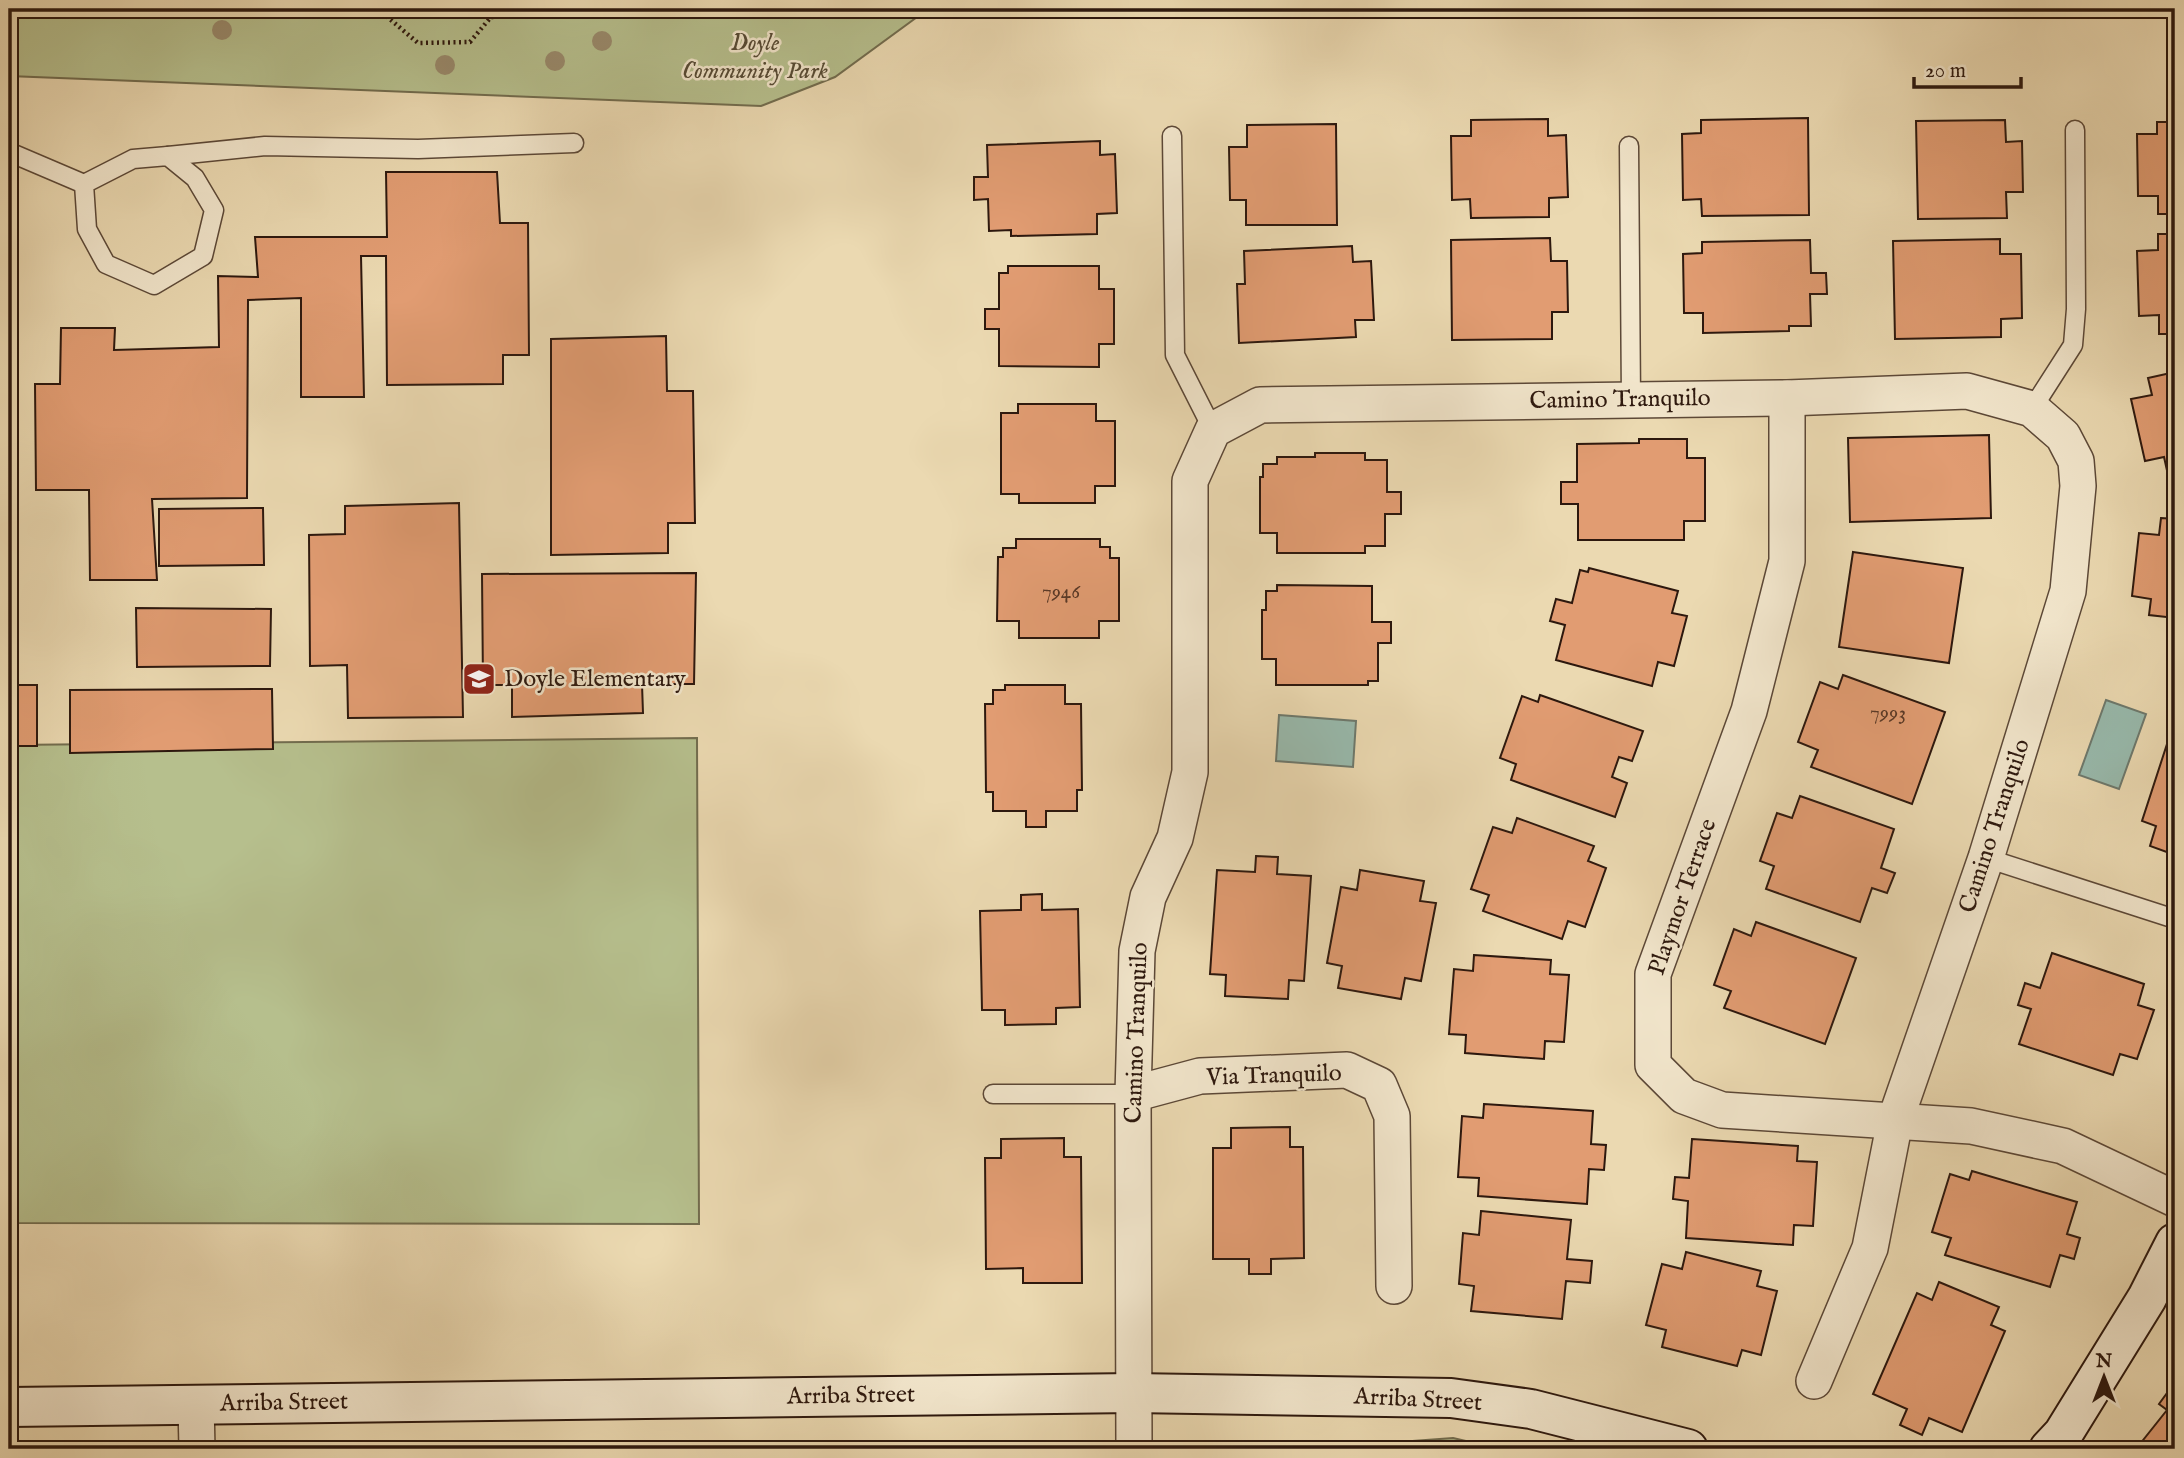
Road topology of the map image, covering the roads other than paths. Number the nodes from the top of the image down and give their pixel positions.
1 (2075, 130) dead end
2 (1172, 136) dead end
3 (574, 143) dead end
4 (1629, 146) dead end
5 (9, 154) edge
6 (168, 156) junction
7 (84, 184) junction
8 (1787, 398) junction
9 (1631, 400) junction
10 (2032, 409) junction
11 (1213, 430) junction
12 (1986, 858) junction
13 (2175, 919) edge
14 (993, 1094) dead end
15 (1133, 1094) junction
16 (1895, 1121) junction
17 (2175, 1199) edge
18 (2175, 1242) edge
19 (1394, 1286) dead end
20 (1814, 1381) dead end
21 (1133, 1393) junction
22 (196, 1405) junction
23 (9, 1407) edge
24 (197, 1449) edge
25 (1134, 1449) edge
26 (1688, 1449) edge
27 (2049, 1449) edge

1 - 10 lane
2 - 11 lane
3 - 6 lane
4 - 9 lane
5 - 7 lane
6 - 7 lane
6 - 7 lane
8 - 9 street, Camino Tranquilo
8 - 10 street, Camino Tranquilo
8 - 16 street, Playmor Terrace
9 - 11 street, Camino Tranquilo
10 - 12 street, Camino Tranquilo
11 - 15 street, Camino Tranquilo
12 - 13 lane
12 - 16 street, Camino Tranquilo
14 - 15 lane
15 - 19 street, Via Tranquilo
15 - 21 street, Camino Tranquilo
16 - 17 street, Playmor Terrace
16 - 20 street, Camino Tranquilo
18 - 27 street
21 - 22 street, Arriba Street
21 - 25 street, Camino Tranquilo
21 - 26 street, Arriba Street
22 - 23 street, Arriba Street
22 - 24 street

